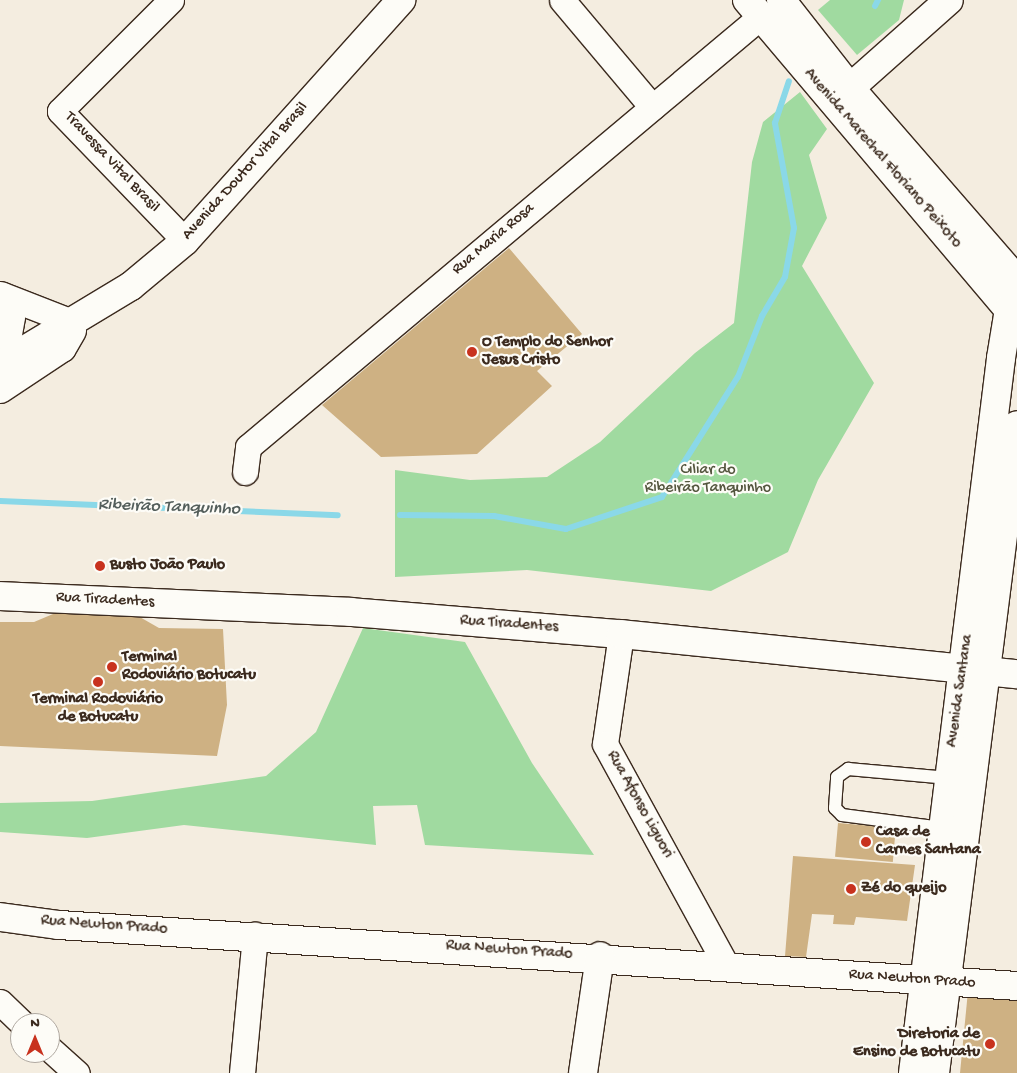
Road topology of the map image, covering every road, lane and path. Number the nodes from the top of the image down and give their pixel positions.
1 (171, 0) edge
2 (401, 0) edge
3 (562, 0) edge
4 (781, 0) edge
5 (949, 0) edge
6 (754, 9) edge
7 (850, 88) junction
8 (652, 106) junction
9 (185, 241) junction
10 (1012, 293) edge
11 (1, 295) edge
12 (72, 322) junction
13 (4, 373) edge
14 (1017, 425) edge
15 (245, 472) dead end
16 (0, 596) edge
17 (620, 634) junction
18 (976, 670) junction
19 (1017, 674) edge
20 (949, 778) junction
21 (948, 837) junction
22 (0, 918) edge
23 (255, 934) junction
24 (600, 956) junction
25 (726, 964) junction
26 (933, 982) junction
27 (1017, 986) edge
28 (0, 1002) edge
29 (12, 1013) edge
30 (60, 1057) edge
31 (77, 1073) edge
32 (242, 1073) edge
33 (583, 1073) edge
34 (912, 1073) edge
35 (935, 1073) edge

1 - 9 street, Travessa Vital Brasil
2 - 9 main road, Avenida Doutor Vital Brasil
3 - 8 street
4 - 7 main road, Avenida Marechal Floriano Peixoto
5 - 7 main road
6 - 8 street, Rua Maria Rosa
6 - 10 main road, Avenida Marechal Floriano Peixoto
7 - 10 main road, Avenida Marechal Floriano Peixoto
8 - 15 street, Rua Maria Rosa
9 - 12 main road, Avenida Doutor Vital Brasil
10 - 18 main road, Avenida Santana
11 - 12 street
11 - 13 street
12 - 13 main road, Avenida Doutor Vital Brasil
14 - 18 main road, Avenida Santana
16 - 17 main road, Rua Tiradentes
17 - 18 main road, Rua Tiradentes
17 - 25 street, Rua Afonso Liguori
18 - 19 main road, Rua Tiradentes
18 - 20 main road, Avenida Santana
18 - 21 main road, Avenida Santana
20 - 21 main road, Avenida Santana
20 - 21 lane
21 - 26 main road, Avenida Santana
22 - 23 main road, Rua Newton Prado
23 - 24 main road, Rua Newton Prado
23 - 32 street
24 - 25 main road, Rua Newton Prado
24 - 33 main road
25 - 26 main road, Rua Newton Prado
26 - 27 main road, Rua Newton Prado
26 - 34 main road, Avenida Santana
26 - 35 main road, Avenida Santana
28 - 29 street
30 - 31 street

